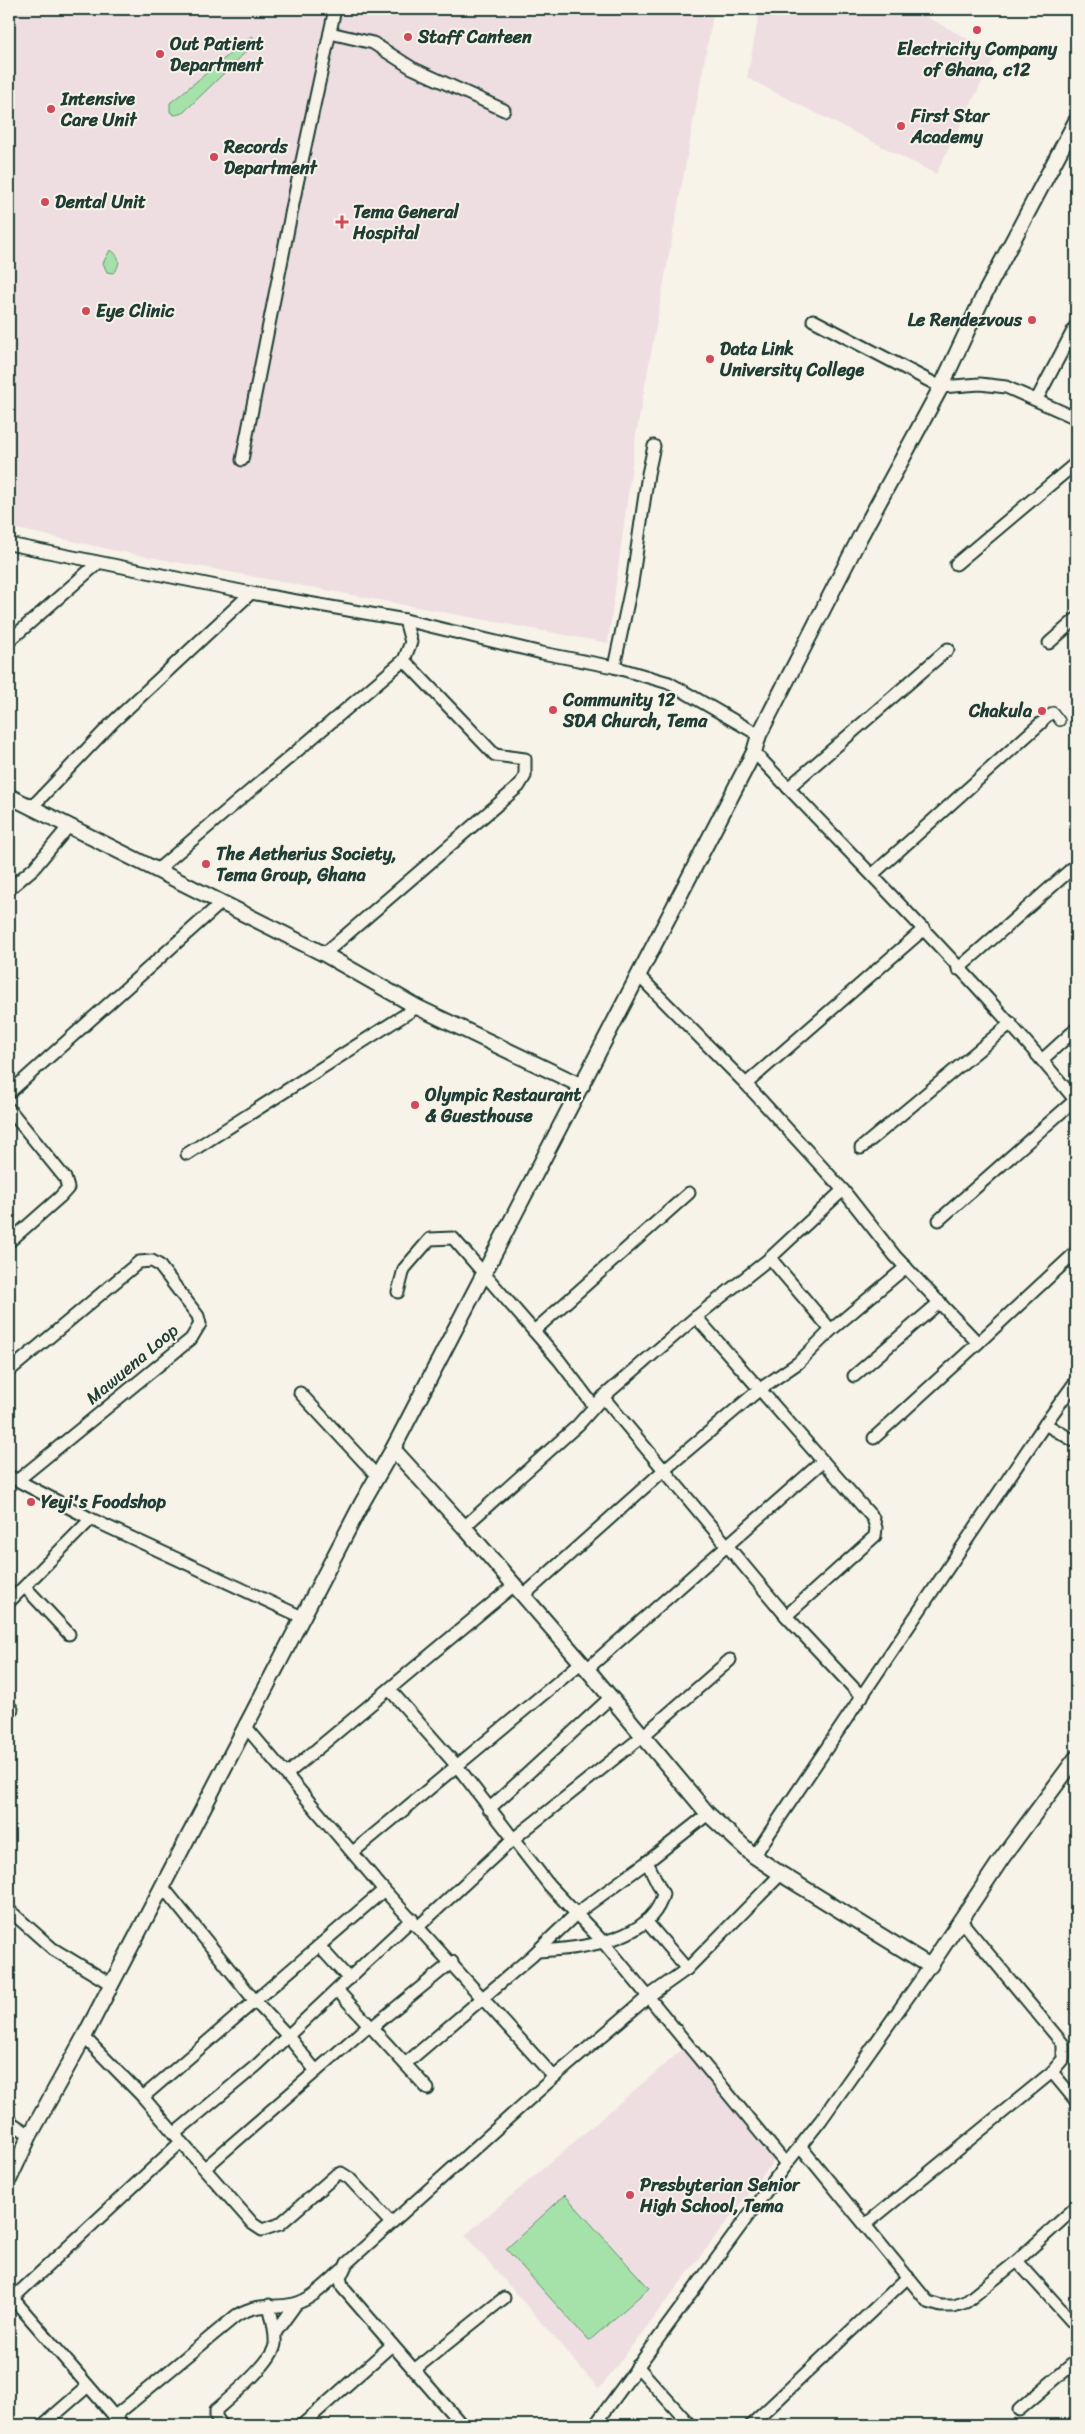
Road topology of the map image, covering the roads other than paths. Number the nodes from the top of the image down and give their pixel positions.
1 (336, 9) edge
2 (330, 32) junction
3 (504, 110) dead end
4 (1076, 121) edge
5 (813, 320) dead end
6 (1076, 325) edge
7 (941, 387) junction
8 (1037, 399) junction
9 (1076, 418) edge
10 (654, 446) dead end
11 (242, 460) dead end
12 (1076, 463) edge
13 (9, 544) edge
14 (98, 563) junction
15 (956, 564) dead end
16 (251, 593) junction
17 (1076, 619) edge
18 (405, 620) junction
19 (9, 641) edge
20 (1050, 643) dead end
21 (948, 649) dead end
22 (404, 660) junction
23 (614, 667) junction
24 (1060, 721) dead end
25 (1041, 723) joint
26 (760, 735) junction
27 (754, 752) junction
28 (788, 788) junction
29 (9, 796) edge
30 (31, 808) junction
31 (69, 826) junction
32 (1076, 864) edge
33 (157, 870) junction
34 (873, 874) junction
35 (9, 889) edge
36 (221, 904) junction
37 (924, 929) junction
38 (324, 954) junction
39 (958, 969) junction
40 (639, 976) junction
41 (416, 1007) junction
42 (1011, 1022) junction
43 (1076, 1029) edge
44 (1043, 1059) junction
45 (746, 1084) junction
46 (582, 1086) junction
47 (9, 1093) edge
48 (1076, 1101) edge
49 (9, 1109) edge
50 (860, 1148) dead end
51 (187, 1154) dead end
52 (843, 1190) junction
53 (689, 1193) dead end
54 (939, 1220) dead end
55 (9, 1242) edge
56 (1076, 1252) edge
57 (770, 1258) junction
58 (906, 1267) junction
59 (483, 1274) junction
60 (398, 1292) dead end
61 (940, 1302) junction
62 (696, 1317) junction
63 (830, 1330) junction
64 (534, 1331) junction
65 (978, 1344) junction
66 (9, 1371) edge
67 (854, 1376) dead end
68 (1076, 1380) edge
69 (760, 1389) junction
70 (300, 1393) dead end
71 (603, 1398) junction
72 (594, 1406) junction
73 (1045, 1424) junction
74 (874, 1438) dead end
75 (1076, 1442) edge
76 (393, 1449) junction
77 (822, 1461) junction
78 (664, 1470) junction
79 (377, 1476) junction
80 (13, 1478) edge
81 (91, 1519) junction
82 (464, 1528) junction
83 (726, 1544) junction
84 (513, 1586) junction
85 (25, 1587) junction
86 (523, 1596) junction
87 (9, 1602) edge
88 (786, 1616) junction
89 (302, 1617) junction
90 (69, 1634) dead end
91 (730, 1660) dead end
92 (585, 1665) junction
93 (390, 1690) junction
94 (862, 1697) junction
95 (612, 1698) junction
96 (246, 1726) junction
97 (644, 1735) junction
98 (1076, 1758) edge
99 (456, 1766) junction
100 (286, 1774) junction
101 (489, 1809) junction
102 (708, 1814) junction
103 (512, 1840) junction
104 (354, 1852) junction
105 (754, 1856) junction
106 (647, 1862) junction
107 (780, 1874) junction
108 (162, 1886) junction
109 (384, 1890) junction
110 (9, 1910) edge
111 (577, 1913) junction
112 (646, 1921) junction
113 (961, 1921) junction
114 (416, 1923) junction
115 (604, 1943) junction
116 (319, 1946) junction
117 (538, 1950) junction
118 (452, 1962) junction
119 (930, 1966) junction
120 (687, 1968) junction
121 (349, 1979) junction
122 (111, 1984) junction
123 (337, 1990) junction
124 (649, 1996) junction
125 (484, 1998) junction
126 (255, 2001) junction
127 (370, 2026) junction
128 (288, 2035) junction
129 (84, 2037) junction
130 (405, 2064) junction
131 (316, 2070) junction
132 (1052, 2072) junction
133 (554, 2077) junction
134 (428, 2089) dead end
135 (143, 2097) junction
136 (1076, 2101) edge
137 (9, 2121) edge
138 (30, 2135) junction
139 (178, 2138) junction
140 (801, 2147) junction
141 (786, 2164) junction
142 (205, 2168) junction
143 (9, 2180) edge
144 (1076, 2207) edge
145 (391, 2223) junction
146 (865, 2225) junction
147 (1017, 2261) junction
148 (343, 2269) junction
149 (908, 2277) junction
150 (11, 2296) edge
151 (504, 2298) dead end
152 (296, 2304) junction
153 (269, 2305) junction
154 (1076, 2326) edge
155 (275, 2334) junction
156 (392, 2345) junction
157 (1076, 2361) edge
158 (637, 2366) junction
159 (414, 2370) junction
160 (88, 2386) junction
161 (1019, 2410) dead end
162 (118, 2421) edge
163 (43, 2425) edge
164 (222, 2425) edge
165 (302, 2425) edge
166 (462, 2425) edge
167 (595, 2425) edge
168 (690, 2425) edge
169 (751, 2425) edge

1 - 2 street
2 - 3 street
2 - 11 street
4 - 7 street
5 - 7 street
6 - 8 street
7 - 8 street
7 - 26 street
8 - 9 street
10 - 23 street
12 - 15 street
13 - 14 street
14 - 16 street
14 - 19 street
16 - 18 street
16 - 30 street
17 - 20 street
18 - 22 street
18 - 23 street
21 - 28 street
22 - 33 street
22 - 38 street
23 - 26 street
24 - 25 street
25 - 34 street
26 - 27 street
27 - 28 street
27 - 40 street
28 - 34 street
29 - 30 street
30 - 31 street
31 - 33 street
31 - 35 street
32 - 39 street
33 - 36 street
34 - 37 street
36 - 38 street
36 - 47 street
37 - 39 street
37 - 45 street
38 - 41 street
39 - 42 street
40 - 45 street
40 - 46 street
41 - 46 street
41 - 51 street
42 - 44 street
42 - 50 street
43 - 44 street
44 - 48 street
45 - 52 street
46 - 59 street
48 - 54 street
49 - 55 street
52 - 57 street
52 - 58 street
53 - 64 street
56 - 65 street
57 - 62 street
57 - 63 street
58 - 61 street
58 - 63 street
59 - 60 street
59 - 64 street
59 - 76 street
61 - 65 street
61 - 67 street
62 - 69 street
62 - 71 street
63 - 69 street
64 - 72 street
65 - 74 street
66 - 80 street, Mawuena Loop
68 - 73 street
69 - 77 street
69 - 78 street
70 - 79 street
71 - 72 street
71 - 78 street
72 - 82 street
73 - 75 street
73 - 94 street
76 - 79 street
76 - 82 street
77 - 83 street
77 - 88 street
78 - 83 street
78 - 86 street
79 - 89 street
80 - 81 street
81 - 85 street
81 - 89 street
82 - 84 street
83 - 88 street
83 - 92 street
84 - 86 street
84 - 93 street
85 - 87 street
85 - 90 street
86 - 92 street
88 - 94 street
89 - 96 street
91 - 97 street
92 - 95 street
92 - 99 street
93 - 99 street
93 - 100 street
94 - 105 street
95 - 97 street
95 - 101 street
96 - 100 street
96 - 108 street
97 - 102 street
97 - 103 street
98 - 113 street
99 - 101 street
99 - 104 street
100 - 104 street
101 - 103 street
102 - 105 street
102 - 106 street
103 - 111 street
103 - 114 street
104 - 109 street
105 - 107 street
106 - 111 street
106 - 112 street
107 - 119 street
107 - 120 street
108 - 122 street
108 - 126 street
109 - 114 street
109 - 116 street
110 - 122 street
111 - 115 street
111 - 117 street
112 - 115 street
112 - 120 street
113 - 119 street
113 - 132 street
114 - 118 street
114 - 121 street
115 - 117 street
115 - 124 street
116 - 121 street
116 - 126 street
117 - 125 street
118 - 125 street
118 - 127 street
119 - 140 street
120 - 124 street
121 - 123 street
122 - 129 street
123 - 127 street
123 - 128 street
124 - 133 street
124 - 141 street
125 - 130 street
125 - 133 street
126 - 128 street
126 - 135 street
127 - 130 street
127 - 131 street
128 - 131 street
128 - 139 street
129 - 135 street
129 - 138 street
130 - 134 street
131 - 142 street
132 - 136 street
132 - 146 street
133 - 145 street
135 - 139 street
137 - 138 street
138 - 143 street
139 - 142 street
139 - 150 street
140 - 141 street
140 - 146 street
141 - 158 street
142 - 145 street
144 - 147 street
145 - 148 street
146 - 149 street
147 - 149 street
147 - 154 street
148 - 152 street
148 - 156 street
149 - 169 street
150 - 160 street
151 - 159 street
152 - 153 street
152 - 155 street
153 - 155 street
153 - 162 street
155 - 164 street
156 - 159 street
156 - 165 street
157 - 161 street
158 - 167 street
158 - 168 street
159 - 166 street
160 - 162 street
160 - 163 street

